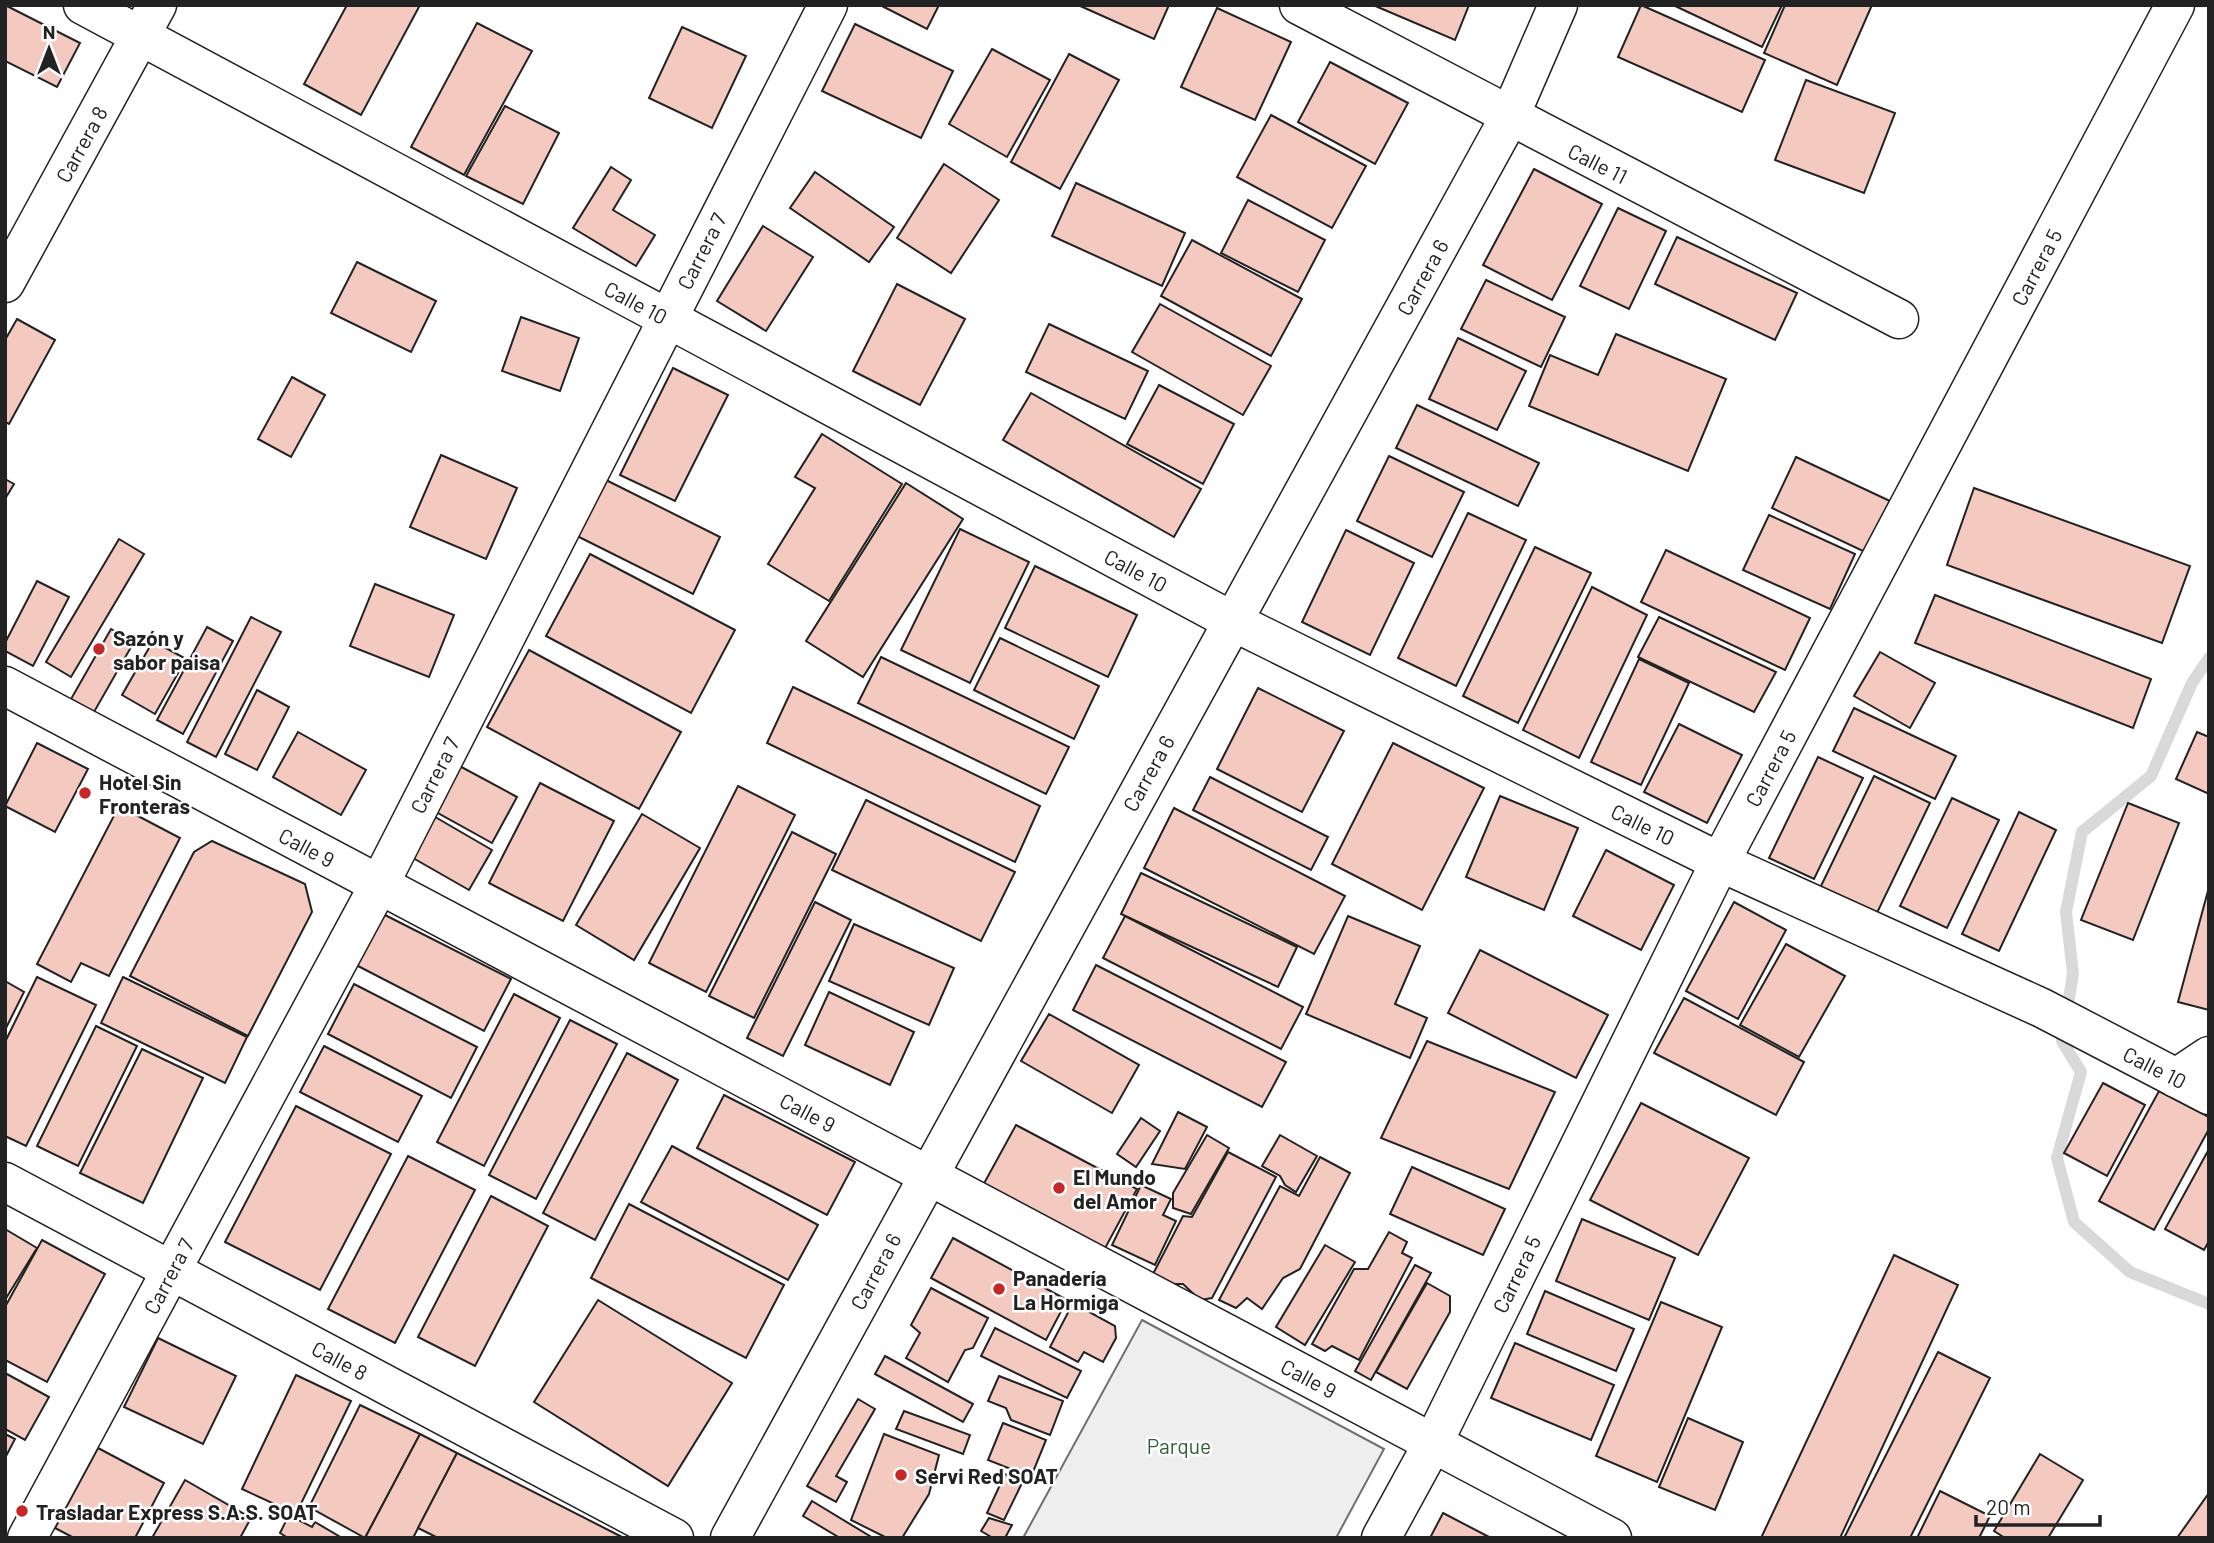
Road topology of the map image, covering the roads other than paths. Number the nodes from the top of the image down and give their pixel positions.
1 (82, 5) edge
2 (828, 5) edge
3 (1299, 5) edge
4 (1558, 5) edge
5 (2175, 5) edge
6 (148, 21) edge
7 (1509, 117) junction
8 (5, 284) edge
9 (666, 318) junction
10 (1899, 319) dead end
11 (1232, 621) junction
12 (5, 686) edge
13 (1720, 862) junction
14 (379, 885) junction
15 (2209, 1056) edge
16 (2192, 1086) edge
17 (927, 1175) junction
18 (5, 1182) edge
19 (171, 1270) junction
20 (1433, 1443) junction
21 (27, 1538) edge
22 (674, 1538) edge
23 (730, 1538) edge
24 (1381, 1538) edge
25 (1612, 1538) edge

1 - 6 street, Calle 10
2 - 9 street, Carrera 7
3 - 7 street, Calle 11
4 - 7 street, Carrera 6
5 - 13 street, Carrera 5
6 - 8 street, Carrera 8
6 - 9 street, Calle 10
7 - 10 street, Calle 11
7 - 11 street, Carrera 6
9 - 11 street, Calle 10
9 - 14 street, Carrera 7
11 - 13 street, Calle 10
11 - 17 street, Carrera 6
12 - 14 street, Calle 9
13 - 16 street, Calle 10
13 - 20 street, Carrera 5
14 - 17 street, Calle 9
14 - 19 street, Carrera 7
15 - 16 street
17 - 20 street, Calle 9
17 - 23 street, Carrera 6
18 - 19 street, Calle 8
19 - 21 street, Carrera 7
19 - 22 street, Calle 8
20 - 24 street, Carrera 5
20 - 25 street, Calle 9

